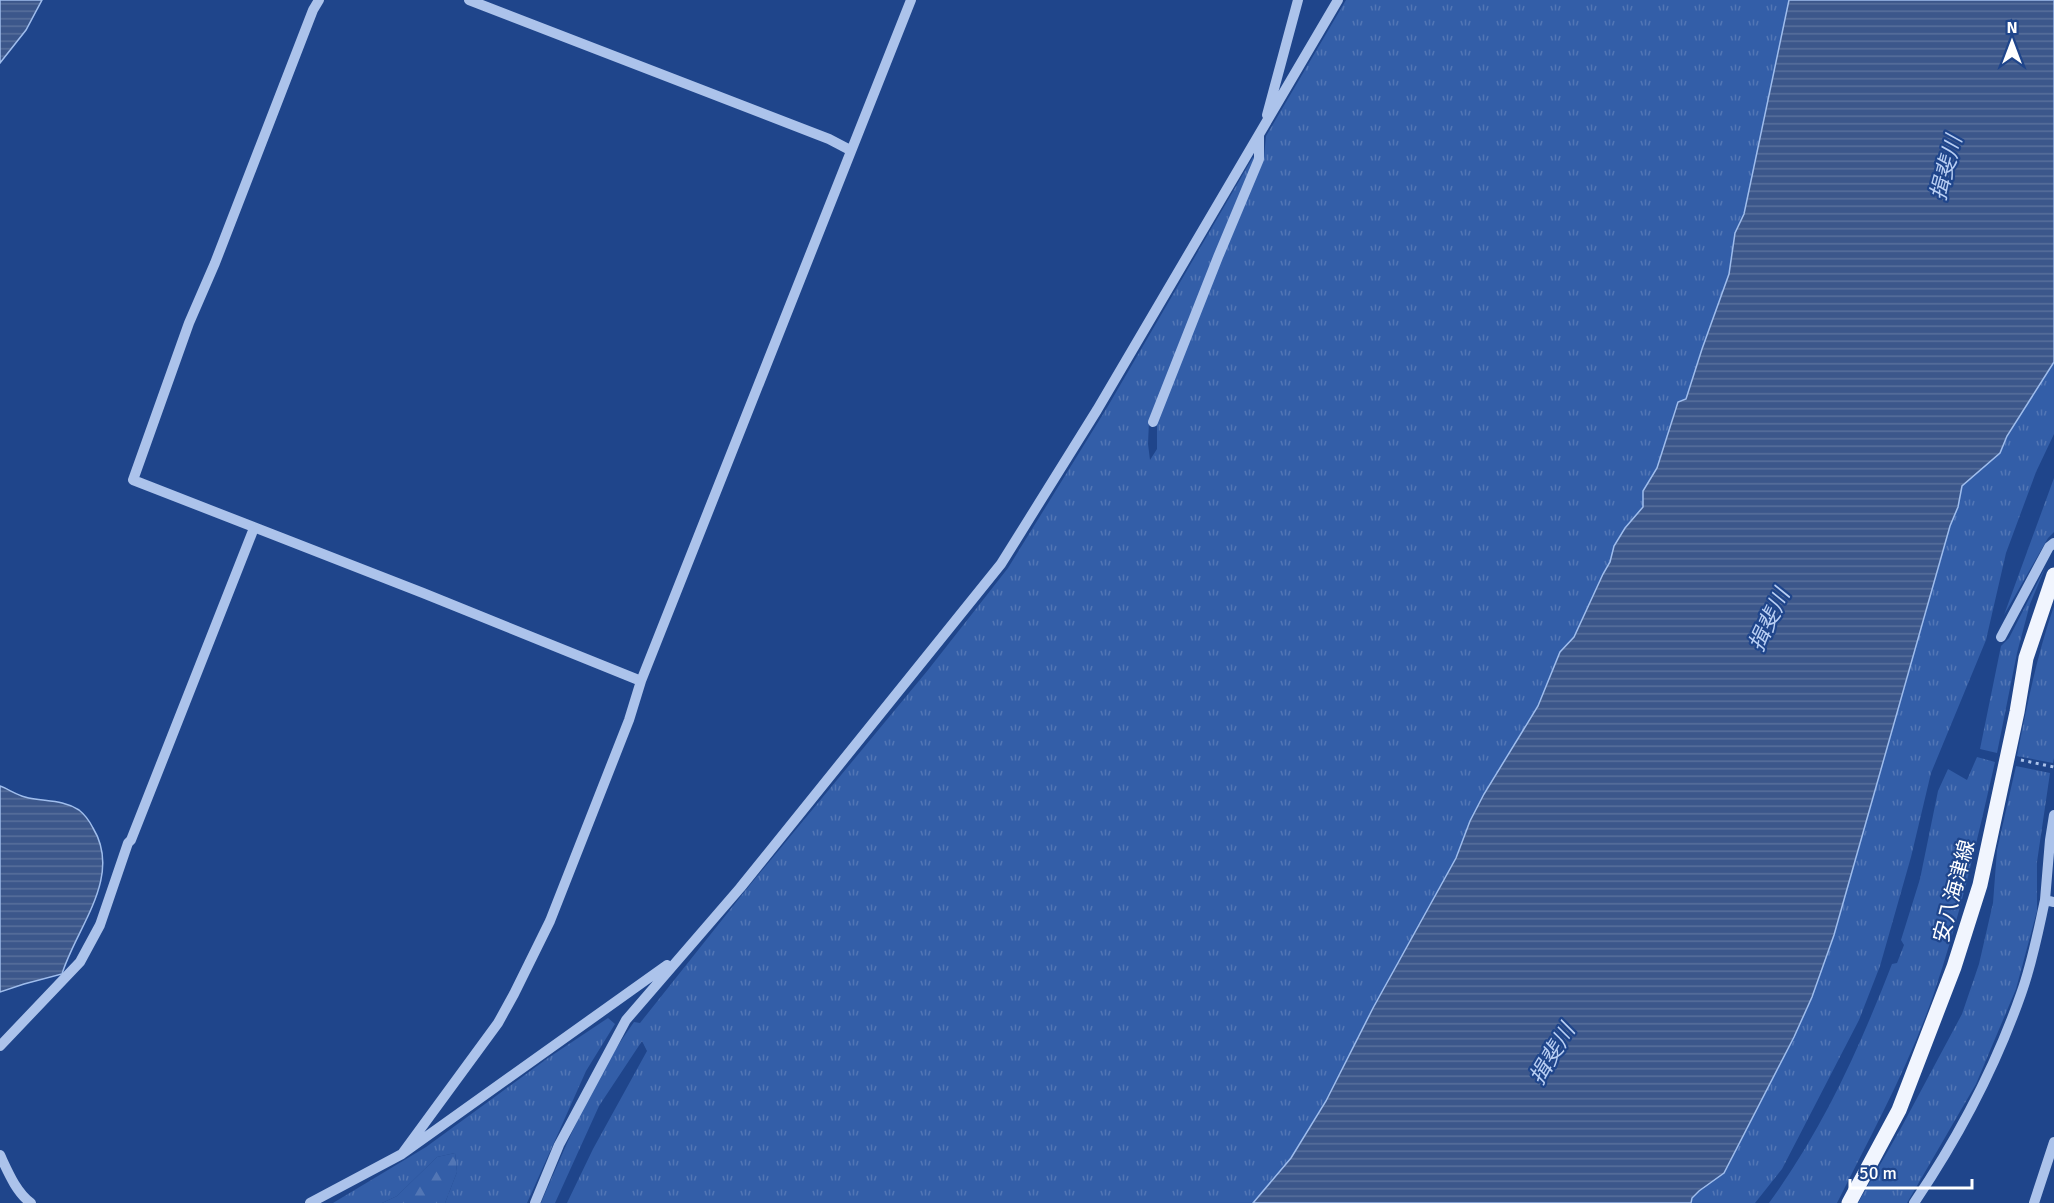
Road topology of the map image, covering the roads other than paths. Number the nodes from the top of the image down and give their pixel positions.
1 (319, 0) edge
2 (469, 0) edge
3 (911, 0) edge
4 (1298, 0) edge
5 (1338, 0) edge
6 (1261, 133) junction
7 (850, 150) junction
8 (1153, 422) dead end
9 (254, 528) junction
10 (2054, 543) edge
11 (2054, 575) edge
12 (2001, 637) dead end
13 (641, 681) junction
14 (2054, 815) edge
15 (2050, 901) edge
16 (682, 955) junction
17 (0, 1046) edge
18 (2054, 1142) edge
19 (402, 1154) junction
20 (0, 1155) edge
21 (31, 1203) edge
22 (310, 1203) edge
23 (535, 1203) edge
24 (1849, 1203) edge
25 (1914, 1203) edge
26 (2034, 1203) edge

1 - 9 street
2 - 7 street
3 - 7 street
4 - 6 street
5 - 6 street
6 - 8 street
6 - 16 street
7 - 13 street
9 - 13 street
9 - 17 street
10 - 12 street
11 - 24 main road, 安八海津線
13 - 19 street
14 - 15 street
15 - 25 street
16 - 19 street
16 - 23 street
18 - 26 street
19 - 22 street
20 - 21 street

